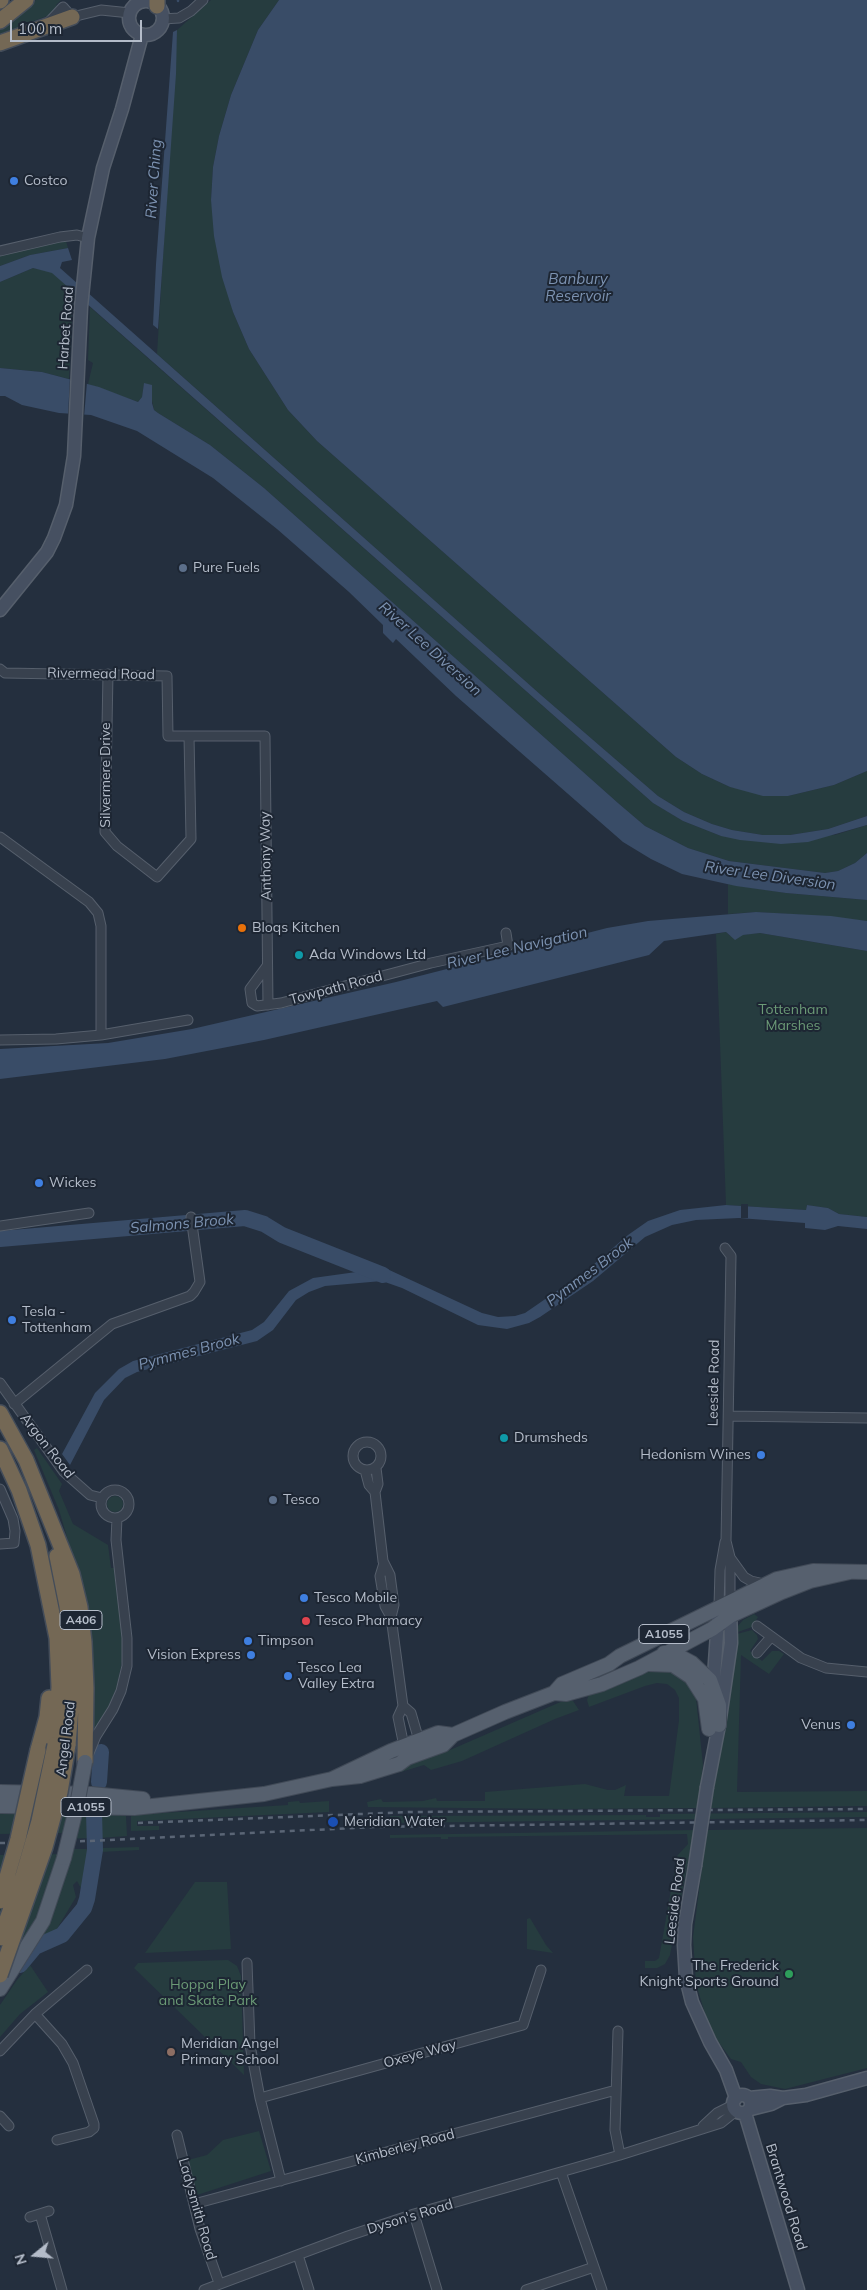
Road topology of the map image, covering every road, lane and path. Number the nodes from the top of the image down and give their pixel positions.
1 (26, 0) edge
2 (203, 0) edge
3 (159, 8) edge
4 (68, 12) joint
5 (130, 13) junction
6 (0, 21) edge
7 (142, 35) junction
8 (0, 43) edge
9 (88, 238) junction
10 (0, 251) edge
11 (0, 610) edge
12 (0, 670) edge
13 (108, 674) junction
14 (189, 736) junction
15 (265, 736) joint
16 (0, 836) edge
17 (506, 933) dead end
18 (267, 966) junction
19 (268, 1006) junction
20 (188, 1020) dead end
21 (101, 1035) junction
22 (0, 1040) edge
23 (89, 1213) dead end
24 (192, 1220) dead end
25 (0, 1226) edge
26 (724, 1248) dead end
27 (0, 1383) edge
28 (14, 1404) junction
29 (0, 1414) edge
30 (729, 1416) junction
31 (867, 1418) edge
32 (0, 1449) edge
33 (376, 1468) junction
34 (365, 1470) junction
35 (0, 1489) edge
36 (375, 1492) junction
37 (42, 1497) junction
38 (102, 1498) junction
39 (117, 1518) junction
40 (726, 1541) junction
41 (0, 1544) edge
42 (730, 1557) junction
43 (850, 1572) junction
44 (867, 1572) edge
45 (764, 1584) junction
46 (729, 1602) junction
47 (52, 1614) junction
48 (730, 1616) junction
49 (717, 1625) junction
50 (757, 1626) dead end
51 (771, 1637) junction
52 (667, 1653) junction
53 (757, 1653) dead end
54 (610, 1664) junction
55 (639, 1668) junction
56 (867, 1672) edge
57 (714, 1687) junction
58 (554, 1693) junction
59 (403, 1706) junction
60 (714, 1727) junction
61 (453, 1735) junction
62 (420, 1739) junction
63 (61, 1745) junction
64 (87, 1753) junction
65 (410, 1753) junction
66 (0, 1792) edge
67 (171, 1802) junction
68 (0, 1806) edge
69 (0, 1901) edge
70 (0, 1938) edge
71 (247, 1963) dead end
72 (87, 1970) dead end
73 (541, 1970) dead end
74 (0, 1975) edge
75 (0, 1989) edge
76 (35, 2014) junction
77 (618, 2031) dead end
78 (0, 2051) edge
79 (867, 2078) edge
80 (616, 2090) junction
81 (260, 2098) junction
82 (742, 2104) junction
83 (0, 2116) edge
84 (9, 2126) dead end
85 (177, 2135) dead end
86 (57, 2140) dead end
87 (620, 2155) junction
88 (562, 2172) junction
89 (281, 2181) junction
90 (194, 2204) junction
91 (414, 2214) junction
92 (30, 2217) dead end
93 (298, 2255) junction
94 (594, 2267) junction
95 (219, 2283) junction
96 (62, 2290) edge
97 (204, 2290) edge
98 (309, 2290) edge
99 (437, 2290) edge
100 (526, 2290) edge
101 (602, 2290) edge
102 (798, 2290) edge

1 - 6 highway
2 - 3 street
3 - 5 street
3 - 7 street
4 - 5 street
4 - 8 highway
5 - 7 street
7 - 9 street, Harbet Road
9 - 10 street
9 - 11 street, Harbet Road
12 - 13 street, Rivermead Road
13 - 14 street, Rivermead Road
13 - 14 street, Silvermere Drive
14 - 15 street, Rivermead Road
15 - 18 street, Anthony Way
16 - 21 street
17 - 19 street, Towpath Road
18 - 19 street, Anthony Way
18 - 19 street
20 - 21 street
21 - 22 street
23 - 25 street
24 - 28 street
26 - 30 street, Leeside Road
27 - 28 street, Argon Road
28 - 38 street, Argon Road
29 - 37 highway, A406
30 - 31 street
30 - 40 street, Leeside Road
32 - 47 highway, A406
33 - 34 street
33 - 34 street
33 - 36 street
34 - 36 street
35 - 41 street
36 - 59 street
37 - 63 highway, Angel Road / A406
37 - 64 highway, A406
38 - 39 street
38 - 39 street
39 - 64 street
40 - 42 street, Leeside Road
40 - 46 street, Leeside Road
42 - 45 street, Leeside Road
42 - 46 street, Leeside Road
43 - 44 main road, A1055
43 - 45 main road, A1055
43 - 48 main road, A1055
45 - 46 main road, A1055
46 - 48 main road
46 - 49 street, Leeside Road
46 - 54 main road, A1055
47 - 63 highway, Angel Road / A406
47 - 69 highway, bridge
48 - 49 main road, A1055
48 - 57 street
48 - 60 street, Leeside Road
49 - 52 main road, A1055
49 - 57 street, Leeside Road
50 - 51 street
51 - 53 street
51 - 56 street
52 - 54 main road
52 - 55 main road, A1055
52 - 57 main road
54 - 58 main road, A1055
55 - 58 main road, A1055
55 - 60 main road
57 - 60 main road
58 - 61 main road, A1055
59 - 62 street
59 - 65 street
60 - 82 street, Leeside Road, bridge
61 - 62 main road, A1055
61 - 65 main road, A1055
62 - 65 main road, A1055
63 - 70 highway, Angel Road / A406, bridge
63 - 74 highway, Angel Road / A406, bridge
64 - 75 main road, A406, bridge
65 - 67 main road, A1055
66 - 67 main road, A1055
67 - 68 main road, A1055
71 - 81 street
72 - 76 street
73 - 81 street, Oxeye Way
76 - 78 street
76 - 86 street
77 - 80 street
79 - 82 street
80 - 87 street
80 - 89 street, Kimberley Road
81 - 89 street
82 - 87 street, Dyson's Road
82 - 102 street, Brantwood Road
83 - 84 street
85 - 90 street, Ladysmith Road
87 - 88 street, Dyson's Road
88 - 91 street, Dyson's Road
88 - 94 street
89 - 90 street, Kimberley Road
90 - 95 street, Ladysmith Road
91 - 93 street, Dyson's Road
91 - 99 street
92 - 96 street
93 - 95 street, Dyson's Road
93 - 98 street
94 - 100 street
94 - 101 street
95 - 97 street, Dyson's Road

